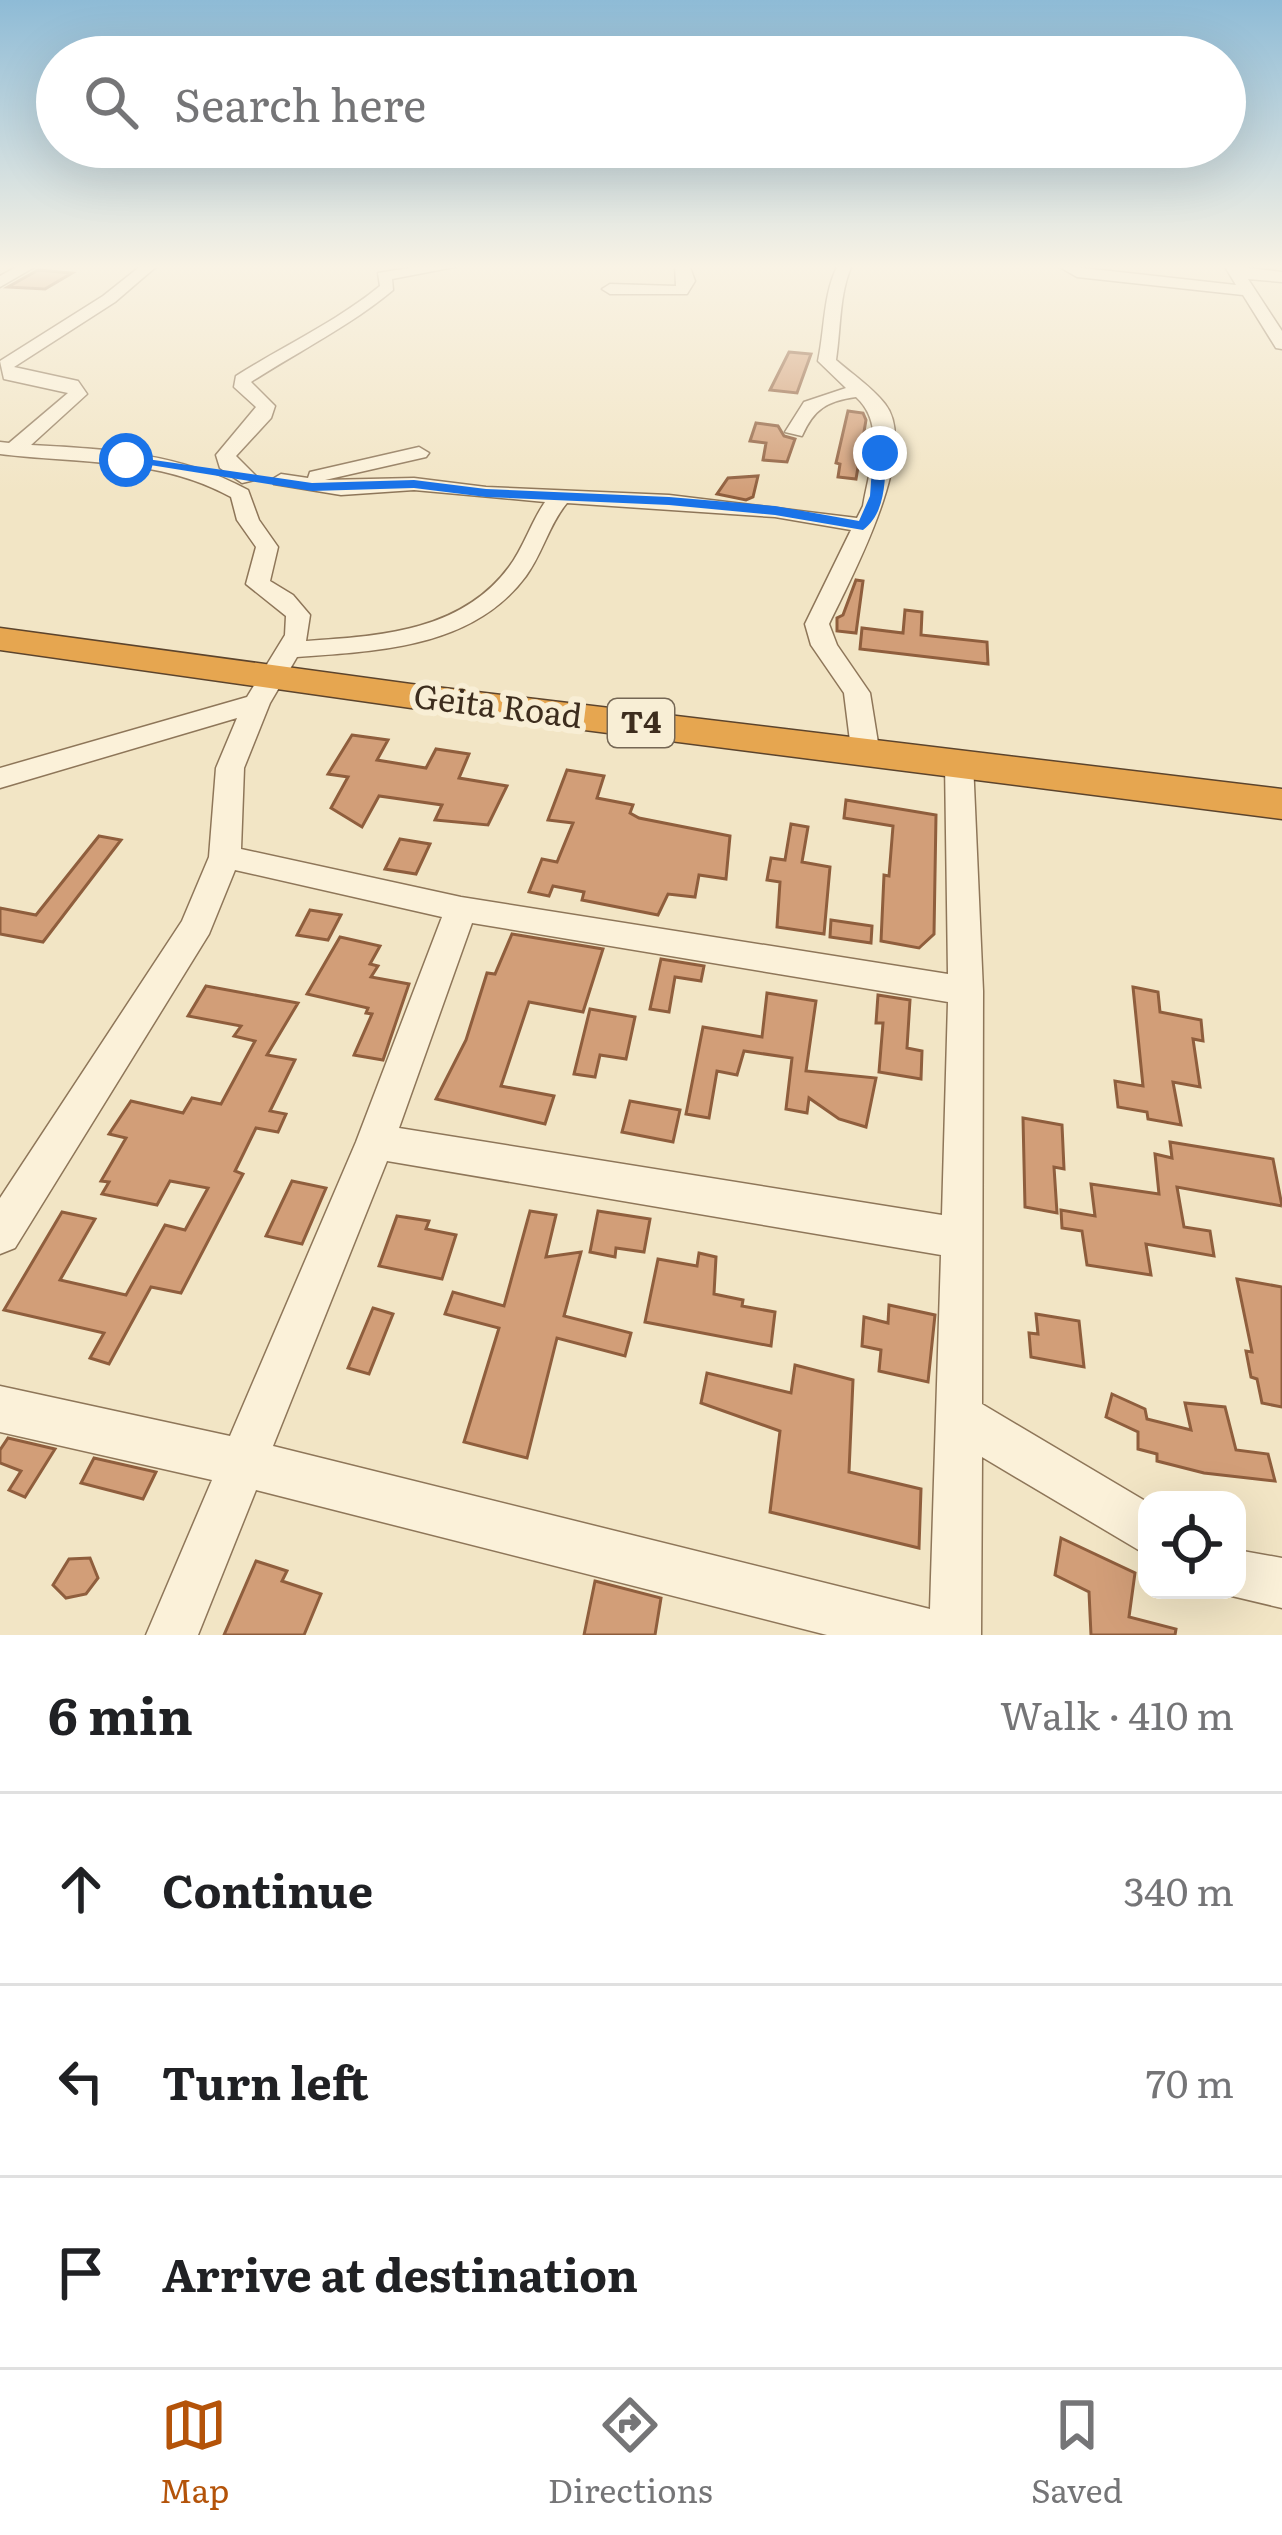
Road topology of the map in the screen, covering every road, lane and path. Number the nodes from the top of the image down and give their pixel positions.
1 (308, 341) edge
2 (831, 341) edge
3 (42, 342) joint
4 (6, 368) edge
5 (44, 380) junction
6 (861, 391) junction
7 (0, 396) edge
8 (795, 432) dead end
9 (7, 449) edge
10 (419, 453) dead end
11 (203, 474) junction
12 (249, 478) junction
13 (281, 480) junction
14 (563, 495) junction
15 (863, 526) junction
16 (0, 640) edge
17 (273, 676) junction
18 (865, 749) junction
19 (959, 762) junction
20 (0, 778) edge
21 (1282, 804) edge
22 (225, 857) junction
23 (461, 909) junction
24 (966, 992) junction
25 (375, 1142) junction
26 (0, 1234) edge
27 (961, 1238) junction
28 (0, 1409) edge
29 (958, 1416) junction
30 (244, 1463) junction
31 (1138, 1525) edge
32 (1246, 1576) edge
33 (1282, 1582) edge
34 (172, 1635) edge
35 (930, 1635) edge
36 (956, 1635) edge

1 - 12 street
2 - 6 street
3 - 4 street
3 - 5 street
4 - 5 street
4 - 7 street
5 - 9 street
6 - 8 street
6 - 15 street
9 - 11 street
10 - 13 street
11 - 12 street
11 - 17 street
12 - 13 street
13 - 14 street
14 - 15 street
14 - 17 street
15 - 18 street
16 - 17 highway, Geita Road / T4
17 - 18 highway, Geita Road / T4
17 - 20 street
17 - 22 street
18 - 19 highway, Geita Road / T4
19 - 21 highway, Geita Road / T4
19 - 24 street
22 - 23 street
22 - 26 street
23 - 24 street
23 - 25 street
24 - 27 street
25 - 27 street
25 - 30 street
27 - 29 street
28 - 30 street
29 - 31 street
29 - 36 street
30 - 34 street
30 - 35 street
32 - 33 street

